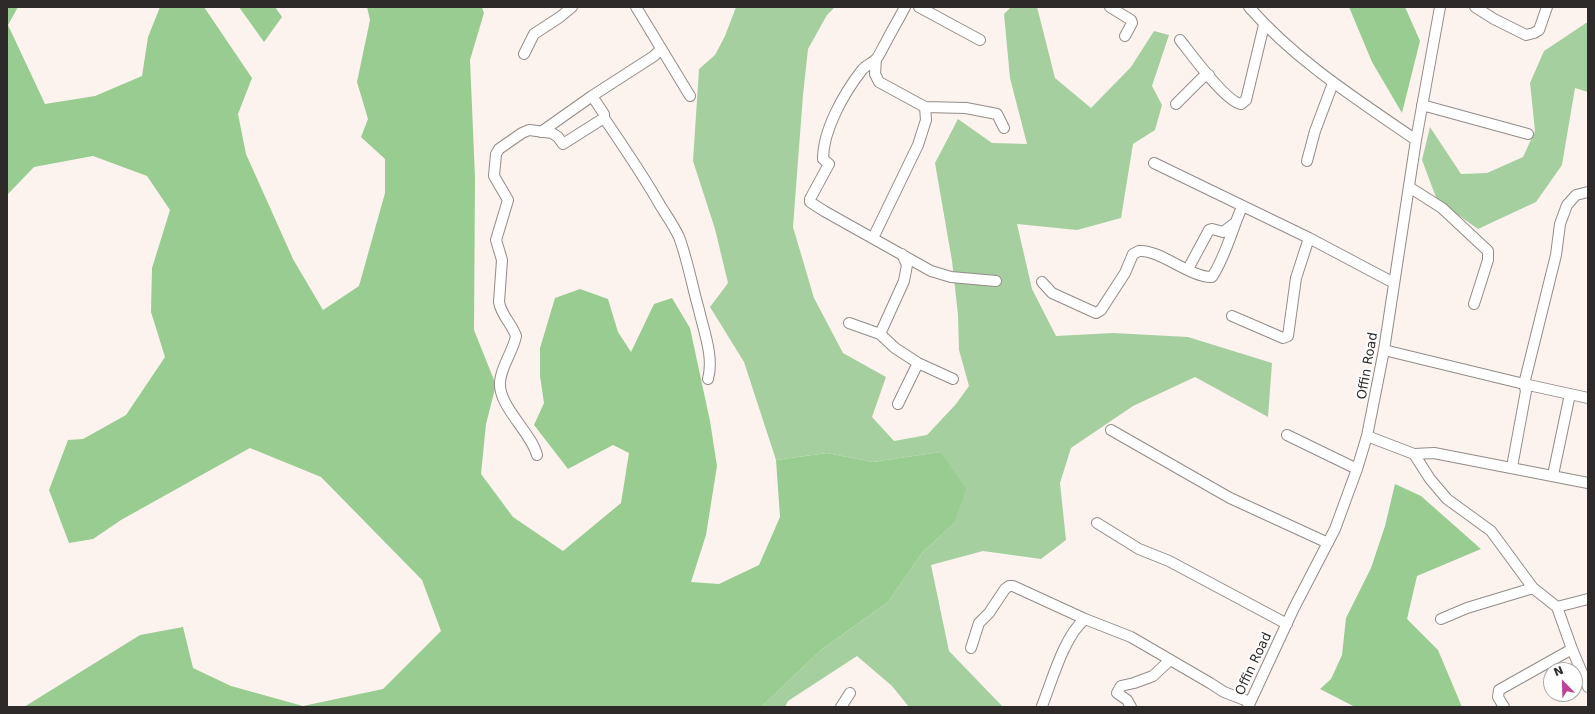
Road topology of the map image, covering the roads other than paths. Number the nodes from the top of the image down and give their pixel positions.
1 (572, 7) edge
2 (636, 7) edge
3 (905, 7) edge
4 (920, 7) edge
5 (1110, 7) edge
6 (1249, 7) edge
7 (1475, 7) edge
8 (1547, 7) edge
9 (1442, 9) edge
10 (1264, 25) junction
11 (1125, 36) dead end
12 (980, 40) dead end
13 (1180, 40) dead end
14 (661, 49) junction
15 (524, 54) dead end
16 (876, 59) junction
17 (1209, 75) junction
18 (1334, 83) junction
19 (592, 96) junction
20 (690, 96) dead end
21 (1176, 104) dead end
22 (1422, 105) junction
23 (925, 107) junction
24 (604, 118) junction
25 (1004, 128) dead end
26 (541, 132) junction
27 (1528, 134) dead end
28 (1416, 140) junction
29 (1307, 161) dead end
30 (1154, 163) dead end
31 (1409, 187) junction
32 (1588, 192) edge
33 (1242, 207) junction
34 (1235, 223) junction
35 (873, 238) junction
36 (1309, 238) junction
37 (902, 254) junction
38 (1188, 269) junction
39 (996, 281) dead end
40 (1042, 282) dead end
41 (1394, 284) junction
42 (1474, 304) dead end
43 (1232, 316) dead end
44 (850, 323) dead end
45 (880, 334) junction
46 (1384, 350) junction
47 (918, 362) junction
48 (708, 379) dead end
49 (953, 379) dead end
50 (1524, 384) junction
51 (1570, 394) junction
52 (1588, 398) edge
53 (898, 404) dead end
54 (1111, 430) dead end
55 (1287, 435) dead end
56 (1367, 436) junction
57 (1414, 454) junction
58 (537, 455) dead end
59 (1512, 467) junction
60 (1357, 469) junction
61 (1553, 475) junction
62 (1588, 483) edge
63 (1097, 523) dead end
64 (1328, 543) junction
65 (1533, 588) junction
66 (1588, 599) edge
67 (1558, 607) junction
68 (1085, 619) junction
69 (1441, 619) dead end
70 (1287, 624) junction
71 (971, 648) dead end
72 (1572, 649) junction
73 (1170, 660) junction
74 (1588, 687) edge
75 (850, 693) dead end
76 (1249, 705) edge
77 (1042, 706) edge
78 (841, 707) edge
79 (1131, 707) edge
80 (1504, 707) edge

1 - 15 street
2 - 14 street
3 - 16 street
4 - 12 street
5 - 11 street
6 - 10 street
7 - 8 street
9 - 22 street, Offin Road
10 - 17 street
10 - 18 street
13 - 17 street
14 - 19 street
14 - 20 street
16 - 23 street
16 - 35 street
17 - 21 street
18 - 28 street
18 - 29 street
19 - 24 street
19 - 26 street
22 - 27 street
22 - 28 street, Offin Road
23 - 25 street
23 - 35 street
24 - 26 street
24 - 48 street
26 - 58 street
28 - 31 street, Offin Road
30 - 33 street
31 - 41 street, Offin Road
31 - 42 street
32 - 50 street
33 - 34 street
33 - 36 street
34 - 38 street
34 - 38 street
35 - 37 street
36 - 41 street
36 - 43 street
37 - 39 street
37 - 45 street
38 - 40 street
41 - 46 street, Offin Road
44 - 45 street
45 - 47 street
46 - 50 street
46 - 56 street, Offin Road
47 - 49 street
47 - 53 street
50 - 51 street
50 - 59 street
51 - 52 street
51 - 61 street
54 - 64 street
55 - 60 street
56 - 57 street
56 - 60 street, Offin Road
57 - 59 street
57 - 65 street
59 - 61 street
60 - 64 street, Offin Road
61 - 62 street
63 - 70 street
64 - 70 street, Offin Road
65 - 67 street
65 - 69 street
66 - 67 street
67 - 72 street
68 - 71 street
68 - 73 street
68 - 77 street
70 - 76 street, Offin Road
72 - 74 street
72 - 80 street
73 - 76 street
73 - 79 street
75 - 78 street

